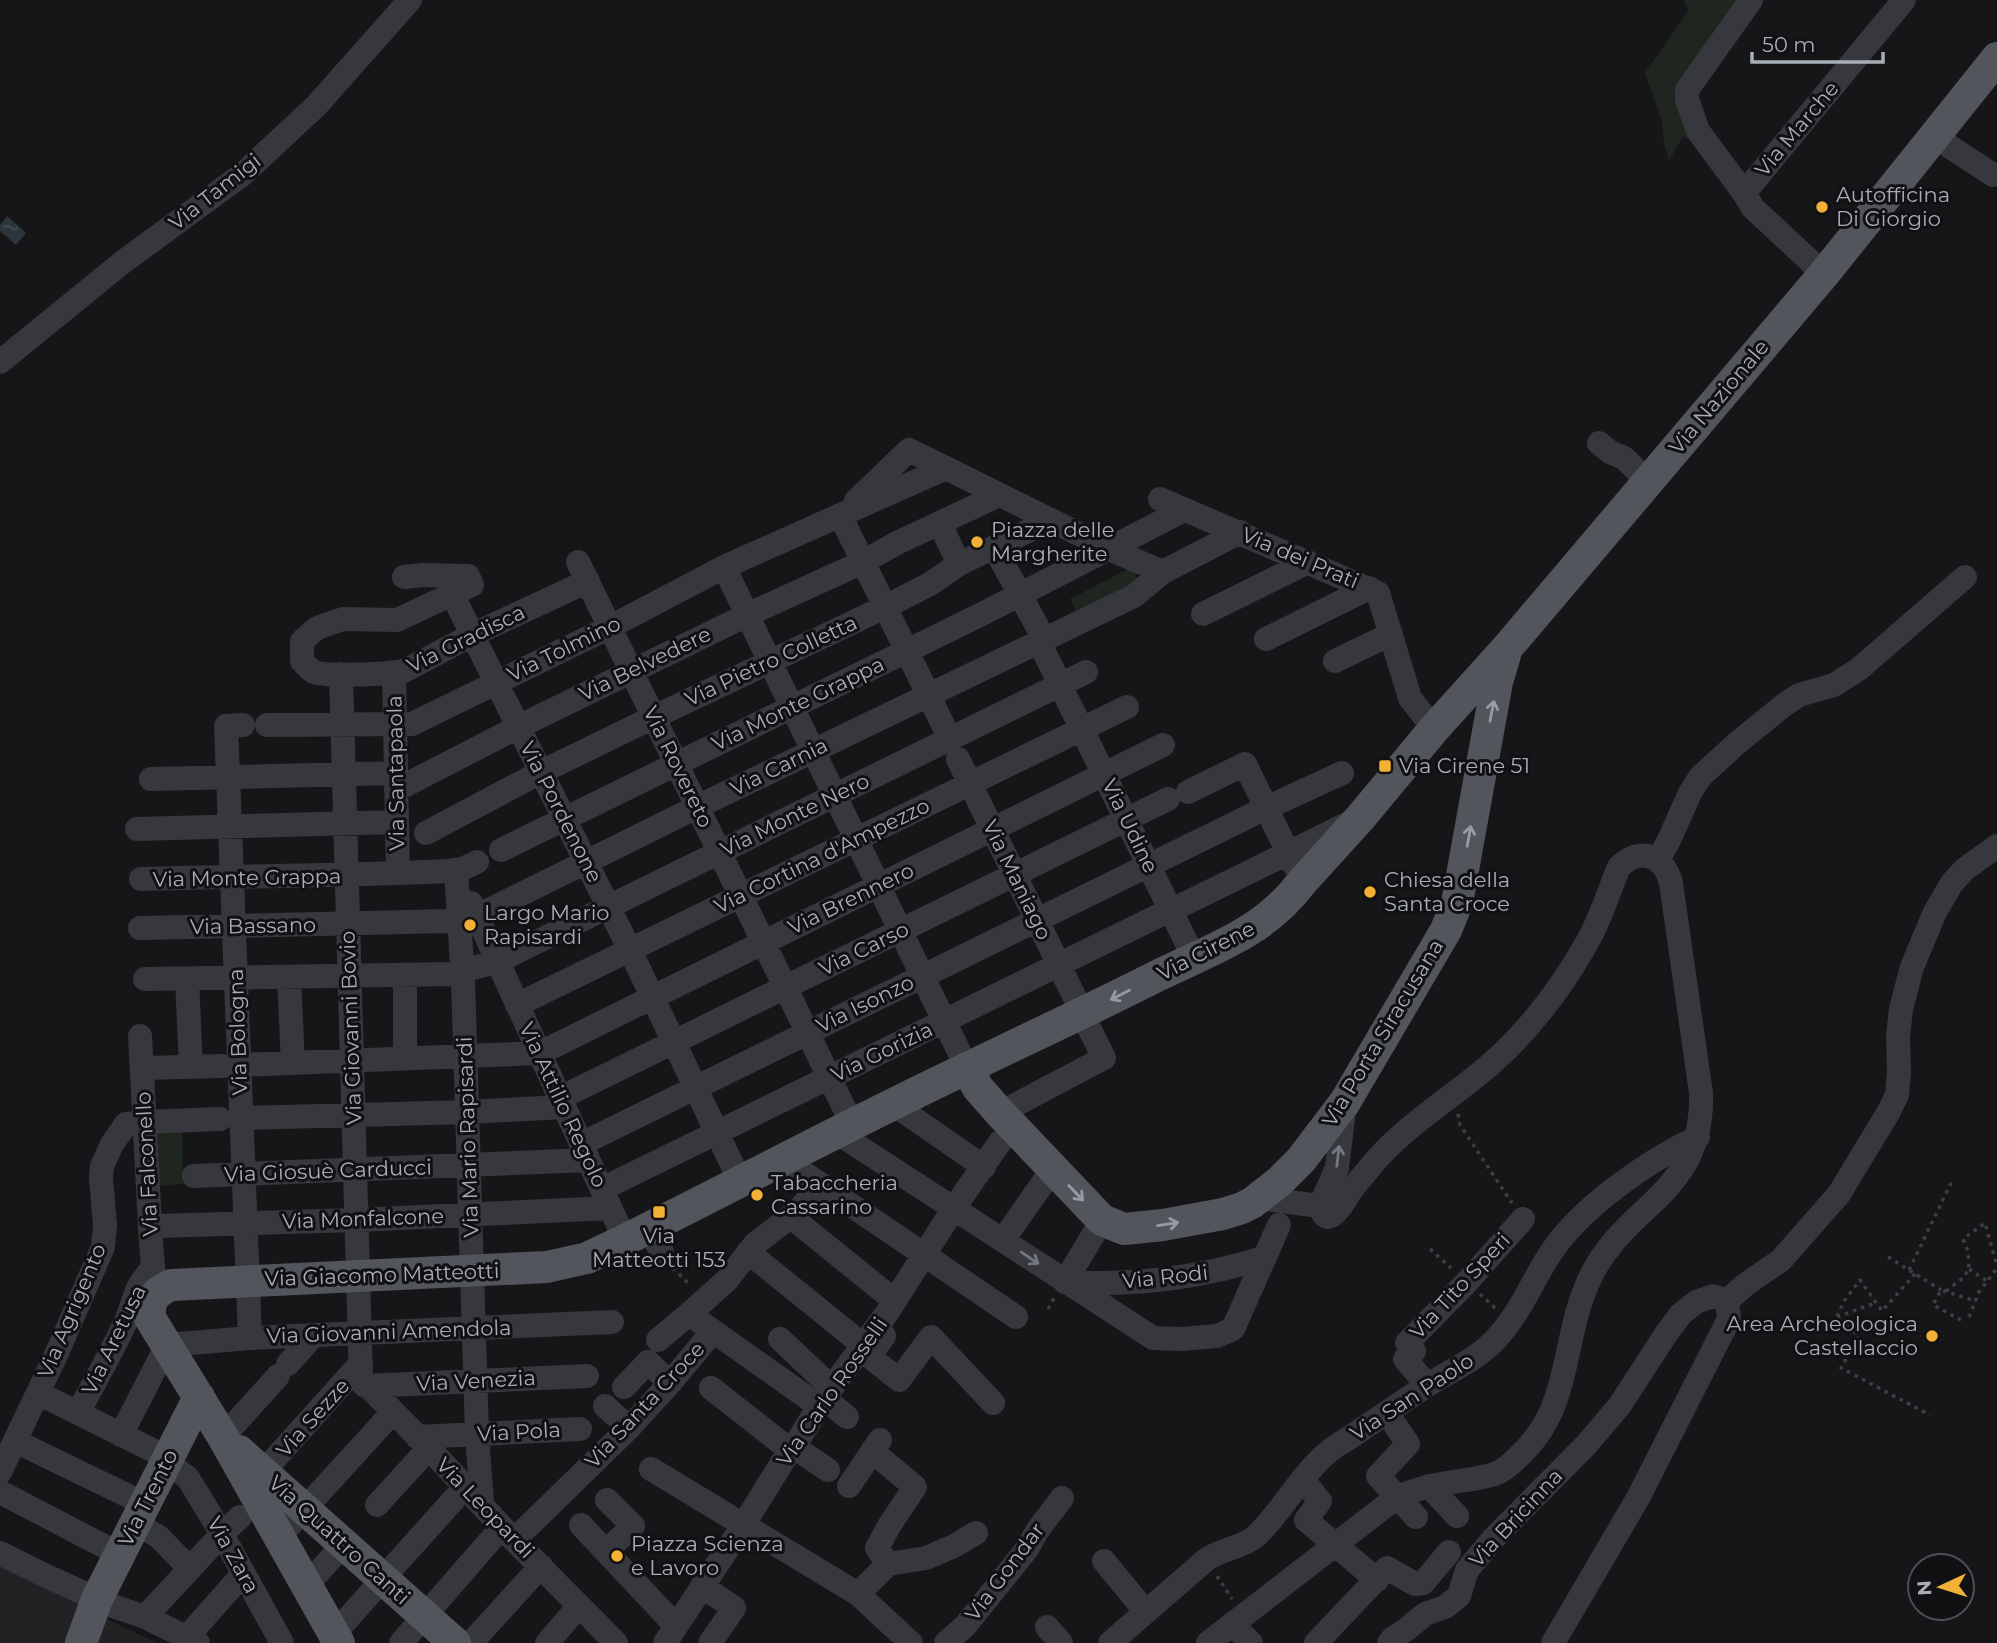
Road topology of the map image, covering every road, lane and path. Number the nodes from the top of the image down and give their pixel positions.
1 (410, 0) edge
2 (1751, 0) edge
3 (1904, 0) edge
4 (1997, 58) edge
5 (1935, 137) junction
6 (1993, 176) dead end
7 (1744, 193) junction
8 (1824, 274) junction
9 (0, 362) edge
10 (1599, 443) dead end
11 (1648, 481) junction
12 (999, 495) junction
13 (1160, 499) dead end
14 (1184, 510) junction
15 (843, 513) junction
16 (1051, 520) junction
17 (940, 524) junction
18 (1240, 532) junction
19 (1109, 549) junction
20 (996, 551) junction
21 (863, 562) junction
22 (1308, 562) junction
23 (959, 565) junction
24 (724, 567) junction
25 (583, 571) joint
26 (1163, 572) junction
27 (404, 577) dead end
28 (1965, 577) dead end
29 (1368, 587) junction
30 (1020, 595) junction
31 (453, 596) junction
32 (885, 607) junction
33 (1203, 614) dead end
34 (747, 615) junction
35 (610, 627) junction
36 (1038, 634) junction
37 (1391, 634) junction
38 (472, 635) junction
39 (1266, 639) dead end
40 (1507, 648) junction
41 (906, 651) junction
42 (769, 660) junction
43 (1335, 660) dead end
44 (632, 671) junction
45 (1086, 672) dead end
46 (394, 673) junction
47 (341, 674) junction
48 (496, 682) junction
49 (1062, 690) junction
50 (928, 695) junction
51 (1127, 707) dead end
52 (791, 708) junction
53 (654, 717) junction
54 (395, 723) junction
55 (343, 724) junction
56 (267, 725) dead end
57 (234, 726) dead end
58 (518, 727) junction
59 (1082, 729) junction
60 (1434, 729) junction
61 (1163, 745) dead end
62 (954, 749) junction
63 (813, 751) junction
64 (677, 765) junction
65 (541, 772) junction
66 (344, 774) junction
67 (1104, 774) junction
68 (1342, 774) dead end
69 (1399, 774) joint
70 (1480, 774) junction
71 (228, 777) junction
72 (151, 779) dead end
73 (396, 782) junction
74 (971, 785) junction
75 (834, 795) junction
76 (697, 807) junction
77 (1266, 808) junction
78 (1361, 817) junction
79 (564, 819) junction
80 (1126, 820) junction
81 (397, 822) junction
82 (345, 823) junction
83 (230, 826) junction
84 (137, 829) dead end
85 (993, 830) junction
86 (426, 833) dead end
87 (856, 840) junction
88 (1997, 846) edge
89 (501, 850) dead end
90 (719, 852) junction
91 (1288, 853) junction
92 (1658, 860) junction
93 (586, 861) junction
94 (1155, 862) junction
95 (466, 866) joint
96 (398, 873) junction
97 (1014, 874) junction
98 (232, 876) junction
99 (347, 876) junction
100 (141, 880) dead end
101 (1302, 882) junction
102 (878, 886) junction
103 (741, 895) junction
104 (608, 907) junction
105 (467, 918) junction
106 (1037, 921) junction
107 (348, 924) junction
108 (234, 926) junction
109 (140, 928) dead end
110 (900, 931) junction
111 (763, 942) junction
112 (630, 950) junction
113 (1194, 958) junction
114 (501, 963) junction
115 (1059, 966) junction
116 (350, 975) junction
117 (404, 975) junction
118 (459, 975) junction
119 (922, 976) junction
120 (289, 977) junction
121 (236, 978) junction
122 (145, 979) dead end
123 (187, 979) junction
124 (785, 987) junction
125 (652, 997) junction
126 (517, 1005) junction
127 (1079, 1008) junction
128 (944, 1021) junction
129 (807, 1032) junction
130 (140, 1036) dead end
131 (674, 1042) junction
132 (540, 1053) junction
133 (465, 1057) junction
134 (405, 1059) junction
135 (352, 1061) junction
136 (293, 1063) junction
137 (230, 1065) junction
138 (191, 1067) junction
139 (142, 1068) junction
140 (967, 1068) junction
141 (829, 1077) junction
142 (696, 1088) junction
143 (1461, 1088) junction
144 (562, 1102) junction
145 (1345, 1102) junction
146 (893, 1104) junction
147 (467, 1112) junction
148 (354, 1114) junction
149 (231, 1118) junction
150 (144, 1122) junction
151 (844, 1128) junction
152 (1000, 1128) junction
153 (718, 1133) junction
154 (1698, 1137) junction
155 (585, 1152) junction
156 (783, 1159) junction
157 (468, 1165) junction
158 (984, 1167) junction
159 (355, 1170) junction
160 (244, 1174) junction
161 (194, 1177) dead end
162 (1953, 1179) dead end
163 (1045, 1180) dead end
164 (740, 1181) junction
165 (820, 1184) junction
166 (606, 1198) junction
167 (1258, 1198) junction
168 (1320, 1206) junction
169 (954, 1208) junction
170 (470, 1214) junction
171 (790, 1217) junction
172 (1523, 1219) joint
173 (357, 1220) junction
174 (1102, 1220) junction
175 (245, 1223) junction
176 (1279, 1225) dead end
177 (158, 1227) dead end
178 (645, 1240) junction
179 (1003, 1240) junction
180 (748, 1252) junction
181 (925, 1255) junction
182 (1888, 1257) dead end
183 (1263, 1258) junction
184 (1997, 1267) edge
185 (1969, 1269) junction
186 (1909, 1270) junction
187 (472, 1272) junction
188 (1916, 1274) junction
189 (358, 1277) junction
190 (155, 1280) junction
191 (248, 1281) junction
192 (1987, 1281) junction
193 (1065, 1282) junction
194 (1944, 1290) junction
195 (1727, 1301) junction
196 (1976, 1301) junction
197 (1876, 1303) junction
198 (891, 1307) junction
199 (696, 1308) junction
200 (1016, 1317) dead end
201 (1837, 1317) junction
202 (1969, 1317) dead end
203 (1961, 1320) dead end
204 (612, 1322) dead end
205 (474, 1329) junction
206 (713, 1331) junction
207 (360, 1334) junction
208 (313, 1336) junction
209 (250, 1338) junction
210 (780, 1339) dead end
211 (658, 1340) dead end
212 (167, 1345) junction
213 (863, 1345) junction
214 (360, 1376) junction
215 (587, 1376) dead end
216 (475, 1382) junction
217 (670, 1383) junction
218 (1427, 1385) junction
219 (624, 1387) dead end
220 (711, 1388) dead end
221 (38, 1393) junction
222 (199, 1397) junction
223 (825, 1397) junction
224 (993, 1403) dead end
225 (605, 1406) dead end
226 (393, 1412) junction
227 (78, 1413) junction
228 (1387, 1413) junction
229 (1930, 1415) dead end
230 (846, 1417) dead end
231 (629, 1428) junction
232 (580, 1429) dead end
233 (477, 1434) junction
234 (121, 1435) junction
235 (223, 1437) junction
236 (15, 1441) junction
237 (423, 1443) junction
238 (792, 1448) junction
239 (173, 1465) junction
240 (651, 1469) dead end
241 (828, 1470) dead end
242 (0, 1472) edge
243 (263, 1472) junction
244 (1303, 1480) junction
245 (849, 1486) dead end
246 (1429, 1486) junction
247 (0, 1492) edge
248 (473, 1496) junction
249 (1396, 1497) junction
250 (1062, 1498) dead end
251 (607, 1500) dead end
252 (377, 1505) dead end
253 (304, 1508) junction
254 (140, 1513) junction
255 (1457, 1516) dead end
256 (240, 1517) dead end
257 (1416, 1517) dead end
258 (744, 1524) junction
259 (581, 1525) dead end
260 (508, 1533) junction
261 (976, 1533) dead end
262 (222, 1534) junction
263 (279, 1537) junction
264 (1335, 1543) junction
265 (344, 1544) junction
266 (606, 1551) junction
267 (0, 1553) edge
268 (120, 1554) junction
269 (1207, 1559) junction
270 (1104, 1561) dead end
271 (888, 1564) junction
272 (541, 1566) junction
273 (190, 1569) junction
274 (389, 1572) junction
275 (243, 1574) junction
276 (1377, 1580) junction
277 (306, 1586) junction
278 (702, 1586) junction
279 (858, 1594) junction
280 (97, 1599) junction
281 (579, 1606) junction
282 (1145, 1611) junction
283 (425, 1616) junction
284 (145, 1617) junction
285 (1237, 1620) junction
286 (1409, 1632) edge
287 (670, 1634) edge
288 (336, 1639) edge
289 (1325, 1639) edge
290 (192, 1640) edge
291 (272, 1640) edge
292 (719, 1640) edge
293 (80, 1643) edge
294 (401, 1643) edge
295 (455, 1643) edge
296 (471, 1643) edge
297 (547, 1643) edge
298 (616, 1643) edge
299 (911, 1643) edge
300 (946, 1643) edge
301 (1110, 1643) edge
302 (1208, 1643) edge
303 (1251, 1643) edge
304 (1553, 1643) edge

1 - 9 street, Via Tamigi
2 - 7 street
3 - 7 street, Via Marche
4 - 5 main road, Via Nazionale
5 - 6 street
5 - 8 main road, Via Nazionale
7 - 8 street
8 - 11 main road, Via Nazionale
10 - 11 street
11 - 40 main road, Via Nazionale
12 - 15 street, Via Tolmino
12 - 16 street
12 - 17 street, Via Belvedere
13 - 14 street, Via dei Prati
14 - 18 street, Via dei Prati
14 - 19 street, Via Monte Grappa
15 - 21 street, Via Maniago
15 - 24 street, Via Tolmino
16 - 19 street
16 - 20 street, Via Pietro Colletta
17 - 21 street, Via Belvedere
17 - 23 street
18 - 22 street, Via dei Prati
18 - 26 street, Via Carnia
19 - 26 street
19 - 30 street, Via Monte Grappa
20 - 23 street, Via Pietro Colletta
20 - 30 street, Via Udine
21 - 32 street, Via Maniago
21 - 34 street, Via Belvedere
22 - 29 street, Via dei Prati
22 - 33 street
23 - 32 street, Via Pietro Colletta
24 - 34 street
24 - 35 street, Via Tolmino
25 - 35 street, Via Rovereto
25 - 38 street, Via Gradisca
26 - 36 street, Via Carnia
27 - 31 street
28 - 92 street
29 - 37 street, Via dei Prati
29 - 39 street
30 - 36 street, Via Udine
30 - 41 street, Via Monte Grappa
31 - 38 street, Via Pordenone
31 - 47 street, Via Gradisca
32 - 41 street, Via Maniago
32 - 42 street, Via Pietro Colletta
34 - 42 street
34 - 44 street, Via Belvedere
35 - 44 street, Via Rovereto
35 - 48 street, Via Tolmino
36 - 49 street, Via Udine
36 - 50 street, Via Carnia
37 - 43 street
37 - 60 street, Via dei Prati
38 - 46 street, Via Gradisca
38 - 48 street, Via Pordenone
40 - 60 main road, Via Nazionale
70 -> 40 main road, Via Porta Siracusana
41 - 50 street, Via Maniago
41 - 52 street, Via Monte Grappa
42 - 52 street
42 - 53 street, Via Pietro Colletta
44 - 53 street, Via Rovereto
44 - 58 street, Via Belvedere
45 - 49 street, Via Monte Nero
46 - 47 street, Via Gradisca
46 - 54 street, Via Santapaola
47 - 55 street, Via Giovanni Bovio
48 - 54 street, Via Tolmino
48 - 58 street, Via Pordenone
49 - 59 street, Via Udine
49 - 62 street, Via Monte Nero
50 - 62 street, Via Maniago
50 - 63 street, Via Carnia
51 - 59 street, Via Cortina d'Ampezzo
52 - 63 street
52 - 64 street, Via Monte Grappa
53 - 64 street, Via Rovereto
53 - 65 street, Via Pietro Colletta
54 - 55 street, Via Tolmino
54 - 73 street, Via Santapaola
55 - 56 street, Via Tolmino
55 - 66 street, Via Giovanni Bovio
57 - 71 street, Via Bologna
58 - 65 street, Via Pordenone
58 - 73 street, Via Belvedere
59 - 67 street, Via Udine
59 - 74 street, Via Cortina d'Ampezzo
60 - 69 main road, Via Nazionale
60 - 70 main road
61 - 67 street, Via Brennero
62 - 74 street, Via Maniago
62 - 75 street, Via Monte Nero
63 - 75 street
63 - 76 street, Via Carnia
64 - 76 street, Via Rovereto
64 - 79 street, Via Monte Grappa
65 - 79 street, Via Pordenone
65 - 86 street, Via Pietro Colletta
66 - 71 street, Via Belvedere
66 - 73 street, Via Belvedere
66 - 82 street, Via Giovanni Bovio
67 - 80 street, Via Udine
67 - 85 street, Via Brennero
68 - 77 street, Via Isonzo
69 - 78 main road, Via Cirene
145 -> 70 main road, Via Porta Siracusana
71 - 72 street, Via Belvedere
71 - 83 street, Via Bologna
73 - 81 street, Via Santapaola
74 - 85 street, Via Maniago
74 - 87 street, Via Cortina d'Ampezzo
75 - 87 street
75 - 90 street, Via Monte Nero
76 - 90 street, Via Rovereto
76 - 93 street, Via Carnia
77 - 80 street, Via Carso
77 - 91 street
77 - 94 street, Via Isonzo
78 - 91 street, Via Gorizia
78 - 101 main road, Via Cirene
79 - 89 street, Via Monte Grappa
79 - 93 street, Via Pordenone
80 - 94 street, Via Udine
80 - 97 street, Via Carso
81 - 82 street
81 - 96 street, Via Santapaola
82 - 83 street
82 - 99 street, Via Giovanni Bovio
83 - 84 street
83 - 98 street, Via Bologna
85 - 97 street, Via Maniago
85 - 102 street, Via Brennero
87 - 102 street
87 - 103 street, Via Cortina d'Ampezzo
88 - 195 street
90 - 103 street, Via Rovereto
90 - 104 street, Via Monte Nero
91 - 101 street
91 - 115 street, Via Gorizia
92 - 143 street
92 - 154 street
93 - 104 street, Via Pordenone
93 - 105 street, Via Carnia
94 - 106 street, Via Isonzo
94 - 113 street, Via Udine
95 - 96 street, Via Monte Grappa
95 - 105 street, Via Attilio Regolo
96 - 99 street, Via Monte Grappa
97 - 106 street, Via Maniago
97 - 110 street, Via Carso
98 - 99 street, Via Monte Grappa
98 - 100 street, Via Monte Grappa
98 - 108 street, Via Bologna
99 - 107 street, Via Giovanni Bovio
101 - 113 main road, Via Cirene
102 - 110 street
102 - 111 street, Via Brennero
103 - 111 street, Via Rovereto
103 - 112 street, Via Cortina d'Ampezzo
104 - 112 street, Via Pordenone
104 - 114 street, Via Monte Nero
105 - 107 street, Via Bassano
105 - 114 street, Via Attilio Regolo
105 - 118 street, Via Mario Rapisardi
106 - 115 street, Via Maniago
106 - 119 street, Via Isonzo
107 - 108 street, Via Bassano
107 - 116 street, Via Giovanni Bovio
108 - 109 street, Via Bassano
108 - 121 street, Via Bologna
110 - 119 street
110 - 124 street, Via Carso
111 - 124 street, Via Rovereto
111 - 125 street, Via Brennero
112 - 125 street, Via Pordenone
112 - 126 street, Via Cortina d'Ampezzo
113 -> 127 main road, Via Cirene
114 - 118 street, Via Monte Nero
114 - 126 street, Via Attilio Regolo
115 - 127 street, Via Maniago
115 - 128 street, Via Gorizia
116 - 117 street, Via Monte Nero
116 - 120 street, Via Monte Nero
116 - 135 street, Via Giovanni Bovio
117 - 118 street, Via Monte Nero
117 - 134 street
118 - 133 street, Via Mario Rapisardi
119 - 128 street
119 - 129 street, Via Isonzo
120 - 121 street, Via Monte Nero
120 - 136 street
121 - 123 street, Via Monte Nero
121 - 137 street, Via Bologna
122 - 123 street, Via Monte Nero
123 - 138 street
124 - 129 street, Via Rovereto
124 - 131 street, Via Carso
125 - 131 street, Via Pordenone
125 - 132 street, Via Brennero
126 - 132 street, Via Attilio Regolo
127 - 140 main road, Via Cirene
127 - 152 street, Via Maniago
128 - 140 street
128 - 141 street, Via Gorizia
129 - 141 street, Via Rovereto
129 - 142 street, Via Isonzo
130 - 139 street, Via Falconello
131 - 142 street, Via Pordenone
131 - 144 street, Via Carso
132 - 133 street
132 - 144 street, Via Attilio Regolo
133 - 134 street
133 - 147 street, Via Mario Rapisardi
134 - 135 street
135 - 136 street
135 - 148 street, Via Giovanni Bovio
136 - 137 street
137 - 138 street
137 - 149 street, Via Bologna
138 - 139 street
139 - 150 street, Via Falconello
140 - 146 main road, Via Giacomo Matteotti
140 - 152 main road
141 - 151 street, Via Rovereto
141 - 153 street, Via Gorizia
142 - 153 street, Via Pordenone
142 - 155 street, Via Isonzo
143 - 168 street
143 - 172 path
144 - 147 street
144 - 155 street, Via Attilio Regolo
145 - 167 main road, Via Porta Siracusana
168 -> 145 street
146 - 151 main road, Via Giacomo Matteotti
146 - 158 street
147 - 148 street
147 - 157 street, Via Mario Rapisardi
148 - 149 street
148 - 159 street, Via Giovanni Bovio
149 - 150 street
149 - 160 street, Via Bologna
150 - 190 street, Via Falconello
150 - 221 street, Via Agrigento
151 - 156 main road, Via Giacomo Matteotti
151 - 169 street
152 - 158 street, Via Carlo Rosselli
152 -> 174 main road
153 - 164 street, Via Pordenone
153 - 166 street, Via Gorizia
154 - 218 street, Via San Paolo
154 - 246 street
155 - 157 street, Via Giosuè Carducci
155 - 166 street, Via Attilio Regolo
156 - 164 main road, Via Giacomo Matteotti
156 - 165 street
157 - 159 street, Via Giosuè Carducci
157 - 170 street, Via Mario Rapisardi
158 - 169 street, Via Carlo Rosselli
159 - 160 street, Via Giosuè Carducci
159 - 173 street, Via Giovanni Bovio
160 - 161 street, Via Giosuè Carducci
160 - 175 street, Via Bologna
162 - 186 path
163 - 179 street
164 - 178 main road, Via Giacomo Matteotti
165 - 171 street
165 - 181 street
166 - 170 street, Via Monfalcone
166 - 178 street, Via Attilio Regolo
167 - 168 street
174 -> 167 main road, Via Porta Siracusana
169 - 179 street
169 - 181 street, Via Carlo Rosselli
170 - 173 street, Via Monfalcone
170 - 187 street, Via Mario Rapisardi
171 - 180 street
171 - 198 street
172 - 218 street, Via Tito Speri
173 - 175 street, Via Monfalcone
173 - 189 street, Via Giovanni Bovio
174 - 193 street
175 - 177 street, Via Monfalcone
175 - 191 street, Via Bologna
176 - 183 street
178 - 187 main road, Via Giacomo Matteotti
178 - 199 path
179 -> 193 street
180 - 199 street
180 - 213 street
181 - 198 street, Via Carlo Rosselli
181 - 200 street
182 - 186 path
183 - 193 street, Via Rodi
183 - 193 street
184 - 185 path
184 - 192 path
185 - 192 path
185 - 194 path
186 - 188 path
187 - 189 main road, Via Giacomo Matteotti
187 - 205 street, Via Mario Rapisardi
188 - 194 path
188 - 197 path
189 - 191 main road, Via Giacomo Matteotti
189 - 207 street, Via Giovanni Bovio
190 - 191 main road, Via Giacomo Matteotti
190 - 212 main road
190 - 227 street, Via Aretusa
191 - 209 street, Via Bologna
192 - 196 path
194 - 196 path
194 - 203 path
195 - 286 street, Via Bricinna
195 - 304 street
196 - 202 path
197 - 201 path
197 - 201 path
198 - 213 street, Via Carlo Rosselli
198 - 224 street
199 - 206 street, Via Santa Croce
199 - 211 street
201 - 229 path
204 - 205 street, Via Giovanni Amendola
205 - 207 street, Via Giovanni Amendola
205 - 216 street, Via Mario Rapisardi
206 - 217 street, Via Santa Croce
206 - 223 street
207 - 208 street, Via Giovanni Amendola
207 - 214 street, Via Giovanni Bovio
208 - 209 street, Via Giovanni Amendola
208 - 235 street
209 - 212 street, Via Giovanni Amendola
210 - 223 street
212 - 222 main road
212 - 234 street
213 - 223 street, Via Carlo Rosselli
214 - 216 street, Via Venezia
214 - 226 street, Via Leopardi
214 - 243 street, Via Sezze
215 - 216 street, Via Venezia
216 - 233 street, Via Mario Rapisardi
217 - 219 street
217 - 231 street, Via Santa Croce
218 - 228 street, Via San Paolo
220 - 238 street
221 - 227 street
221 - 236 street, Via Agrigento
222 - 235 main road
222 - 239 main road, Via Trento
223 - 230 street
223 - 238 street, Via Carlo Rosselli
225 - 231 street
226 - 237 street, Via Leopardi
226 - 253 street
227 - 234 street
228 - 244 street, Via San Paolo
228 - 249 street
231 - 260 street, Via Santa Croce
232 - 233 street, Via Pola
233 - 237 street, Via Pola
233 - 248 street, Via Mario Rapisardi
234 - 239 street
235 - 243 main road, Via Quattro Canti
235 - 263 main road
236 - 242 street, Via Agrigento
236 - 254 street
237 - 248 street, Via Leopardi
237 - 252 street
238 - 241 street
238 - 258 street, Via Carlo Rosselli
239 - 254 main road, Via Trento
239 - 262 street, Via Zara
240 - 258 street
243 - 253 main road, Via Quattro Canti
244 - 264 street
244 - 269 street, Via San Paolo
245 - 271 street
246 - 249 street
246 - 255 street
247 - 268 street
248 - 260 street, Via Leopardi
248 - 274 street
249 - 257 street
249 - 264 street
250 - 300 street, Via Gondar
251 - 266 street
253 - 263 street
253 - 265 main road, Via Quattro Canti
254 - 268 main road, Via Trento
254 - 273 street
256 - 262 street
258 - 278 street, Via Carlo Rosselli
258 - 279 street
259 - 266 street
260 - 272 street, Via Leopardi
260 - 283 street, Via Santa Croce
261 - 271 street
262 - 273 street
262 - 275 street, Via Zara
263 - 277 main road
264 - 276 street
264 - 285 street
265 - 274 main road, Via Quattro Canti
265 - 277 street
266 - 287 street
267 - 280 street
268 - 280 main road, Via Trento
269 - 282 street, Via San Paolo
269 - 285 path
270 - 282 street
271 - 279 street
272 - 281 street, Via Leopardi
272 - 296 street
273 - 284 street
274 - 283 main road, Via Quattro Canti
274 - 288 street
275 - 290 street
275 - 291 street, Via Zara
276 - 286 street
276 - 289 street
277 - 288 main road
278 - 287 street, Via Carlo Rosselli
278 - 292 street
279 - 299 street
280 - 284 street
280 - 293 main road, Via Trento
281 - 297 street
281 - 298 street, Via Leopardi
282 - 301 street, Via San Paolo
283 - 294 street, Via Santa Croce
283 - 295 main road, Via Quattro Canti
284 - 290 street
285 - 302 street
285 - 303 street

